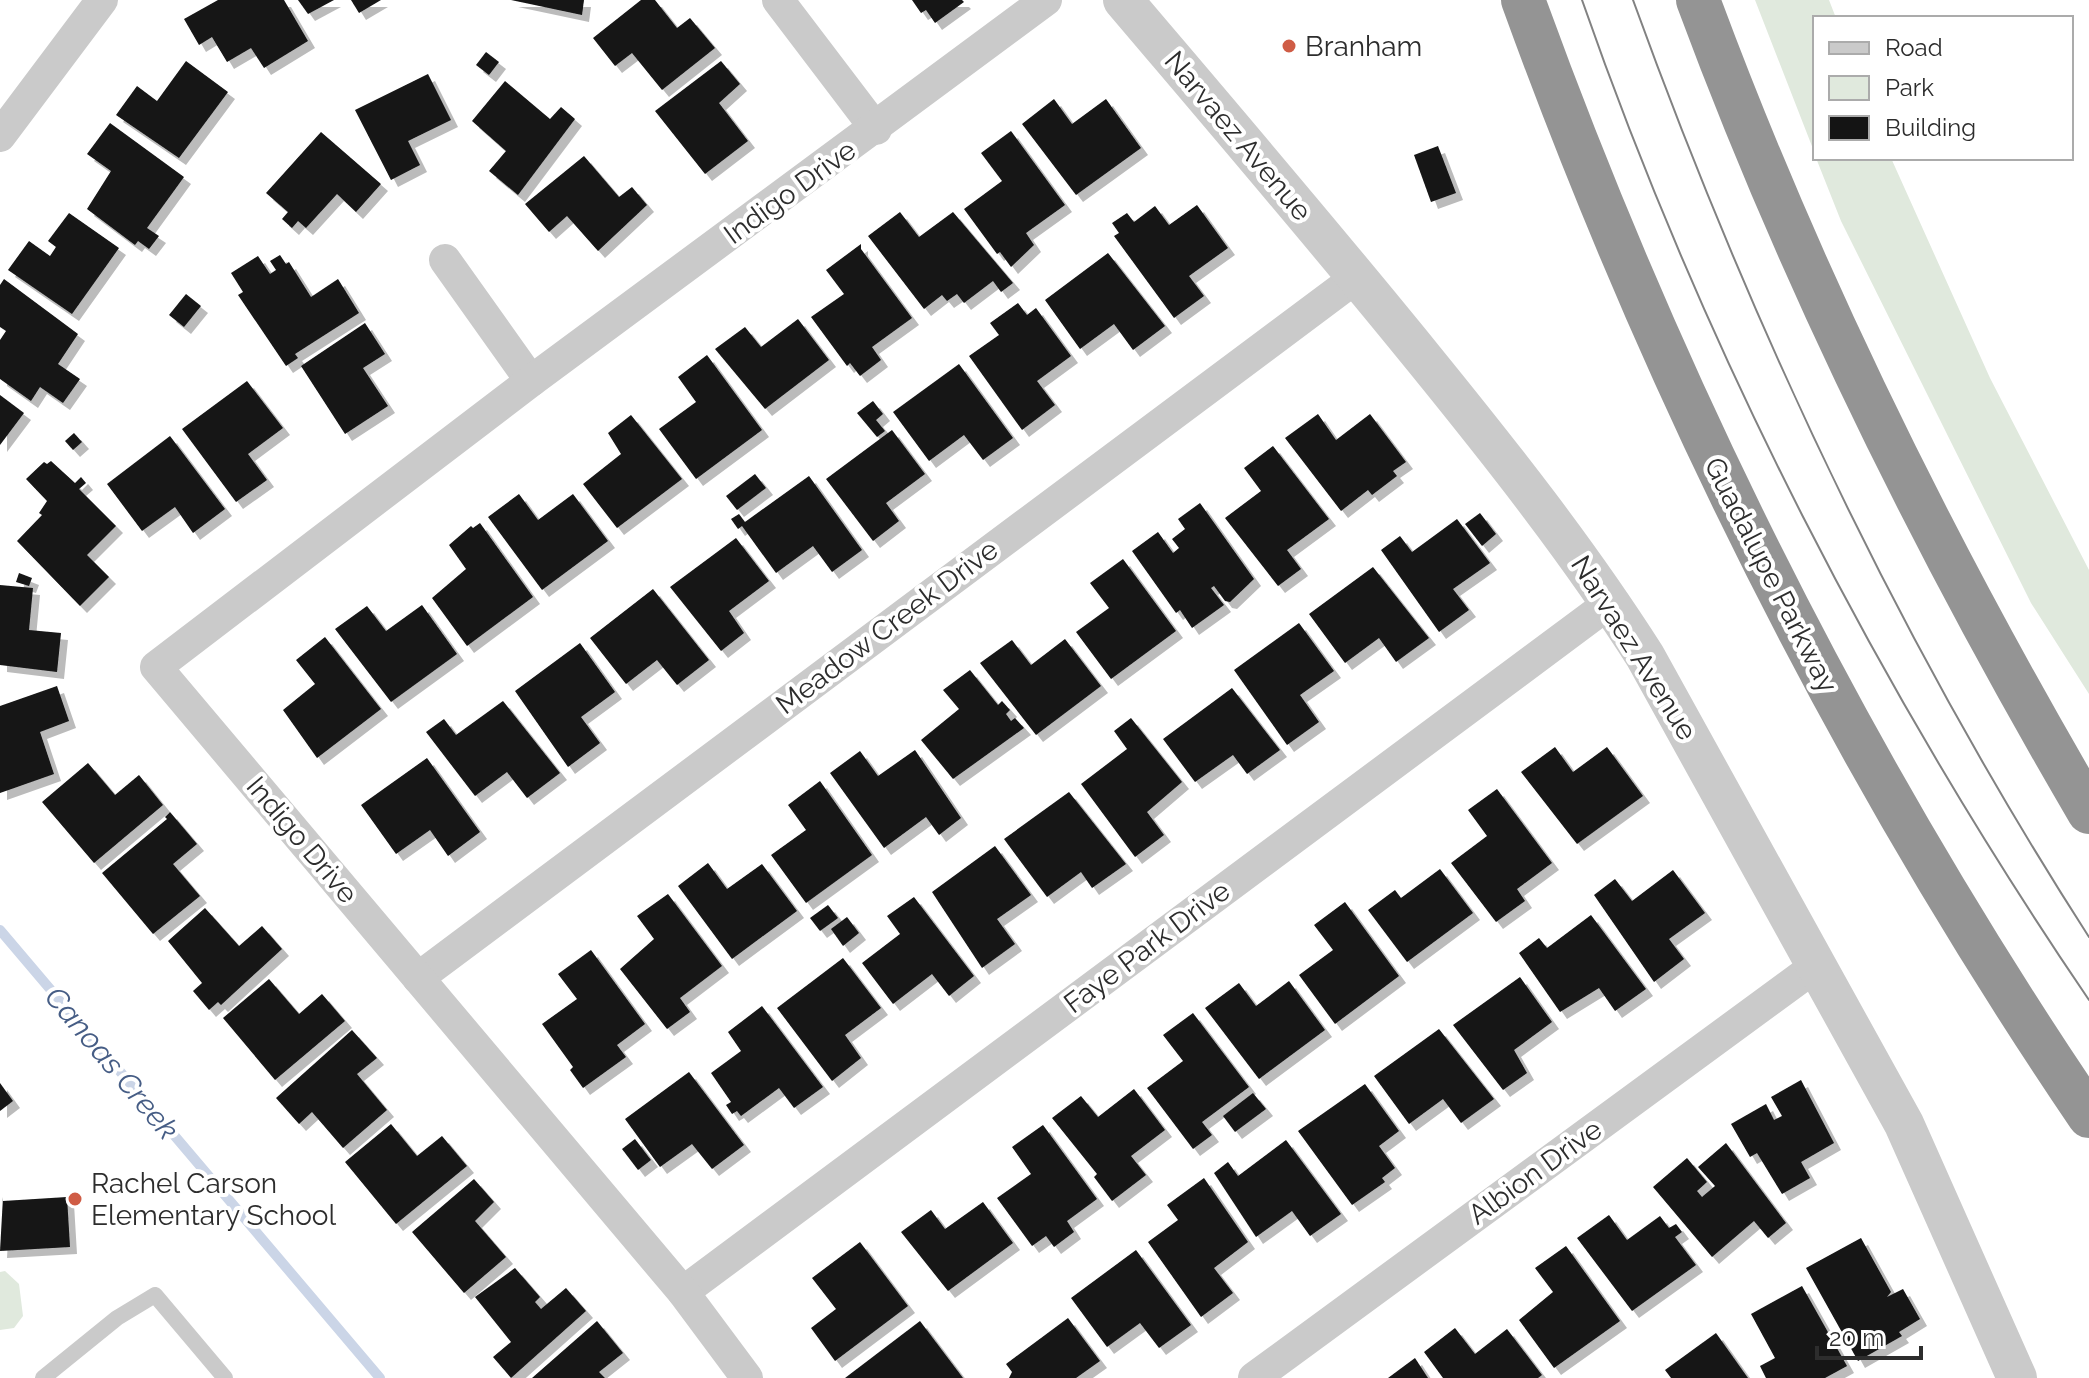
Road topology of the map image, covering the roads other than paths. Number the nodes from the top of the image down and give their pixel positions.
1 (102, 0) edge
2 (778, 0) edge
3 (1046, 0) edge
4 (1123, 0) edge
5 (1523, 0) edge
6 (1698, 0) edge
7 (876, 129) junction
8 (0, 136) edge
9 (445, 260) dead end
10 (1357, 277) junction
11 (531, 381) junction
12 (1611, 602) junction
13 (2089, 812) edge
14 (1816, 966) junction
15 (418, 978) junction
16 (2089, 1116) edge
17 (683, 1292) junction
18 (43, 1378) edge
19 (225, 1378) edge
20 (747, 1378) edge
21 (1254, 1378) edge
22 (2017, 1378) edge

1 - 8 street
2 - 7 street
3 - 7 street, Indigo Drive
4 - 10 street, Narvaez Avenue
5 - 16 highway, Guadalupe Parkway
6 - 13 highway
7 - 11 street, Indigo Drive
9 - 11 street
10 - 12 street, Narvaez Avenue
10 - 15 street, Meadow Creek Drive
11 - 15 street, Indigo Drive
12 - 14 street, Narvaez Avenue
12 - 17 street, Faye Park Drive
14 - 21 street, Albion Drive
14 - 22 street, Narvaez Avenue
15 - 17 street, Indigo Drive
17 - 20 street, Indigo Drive
18 - 19 lane

